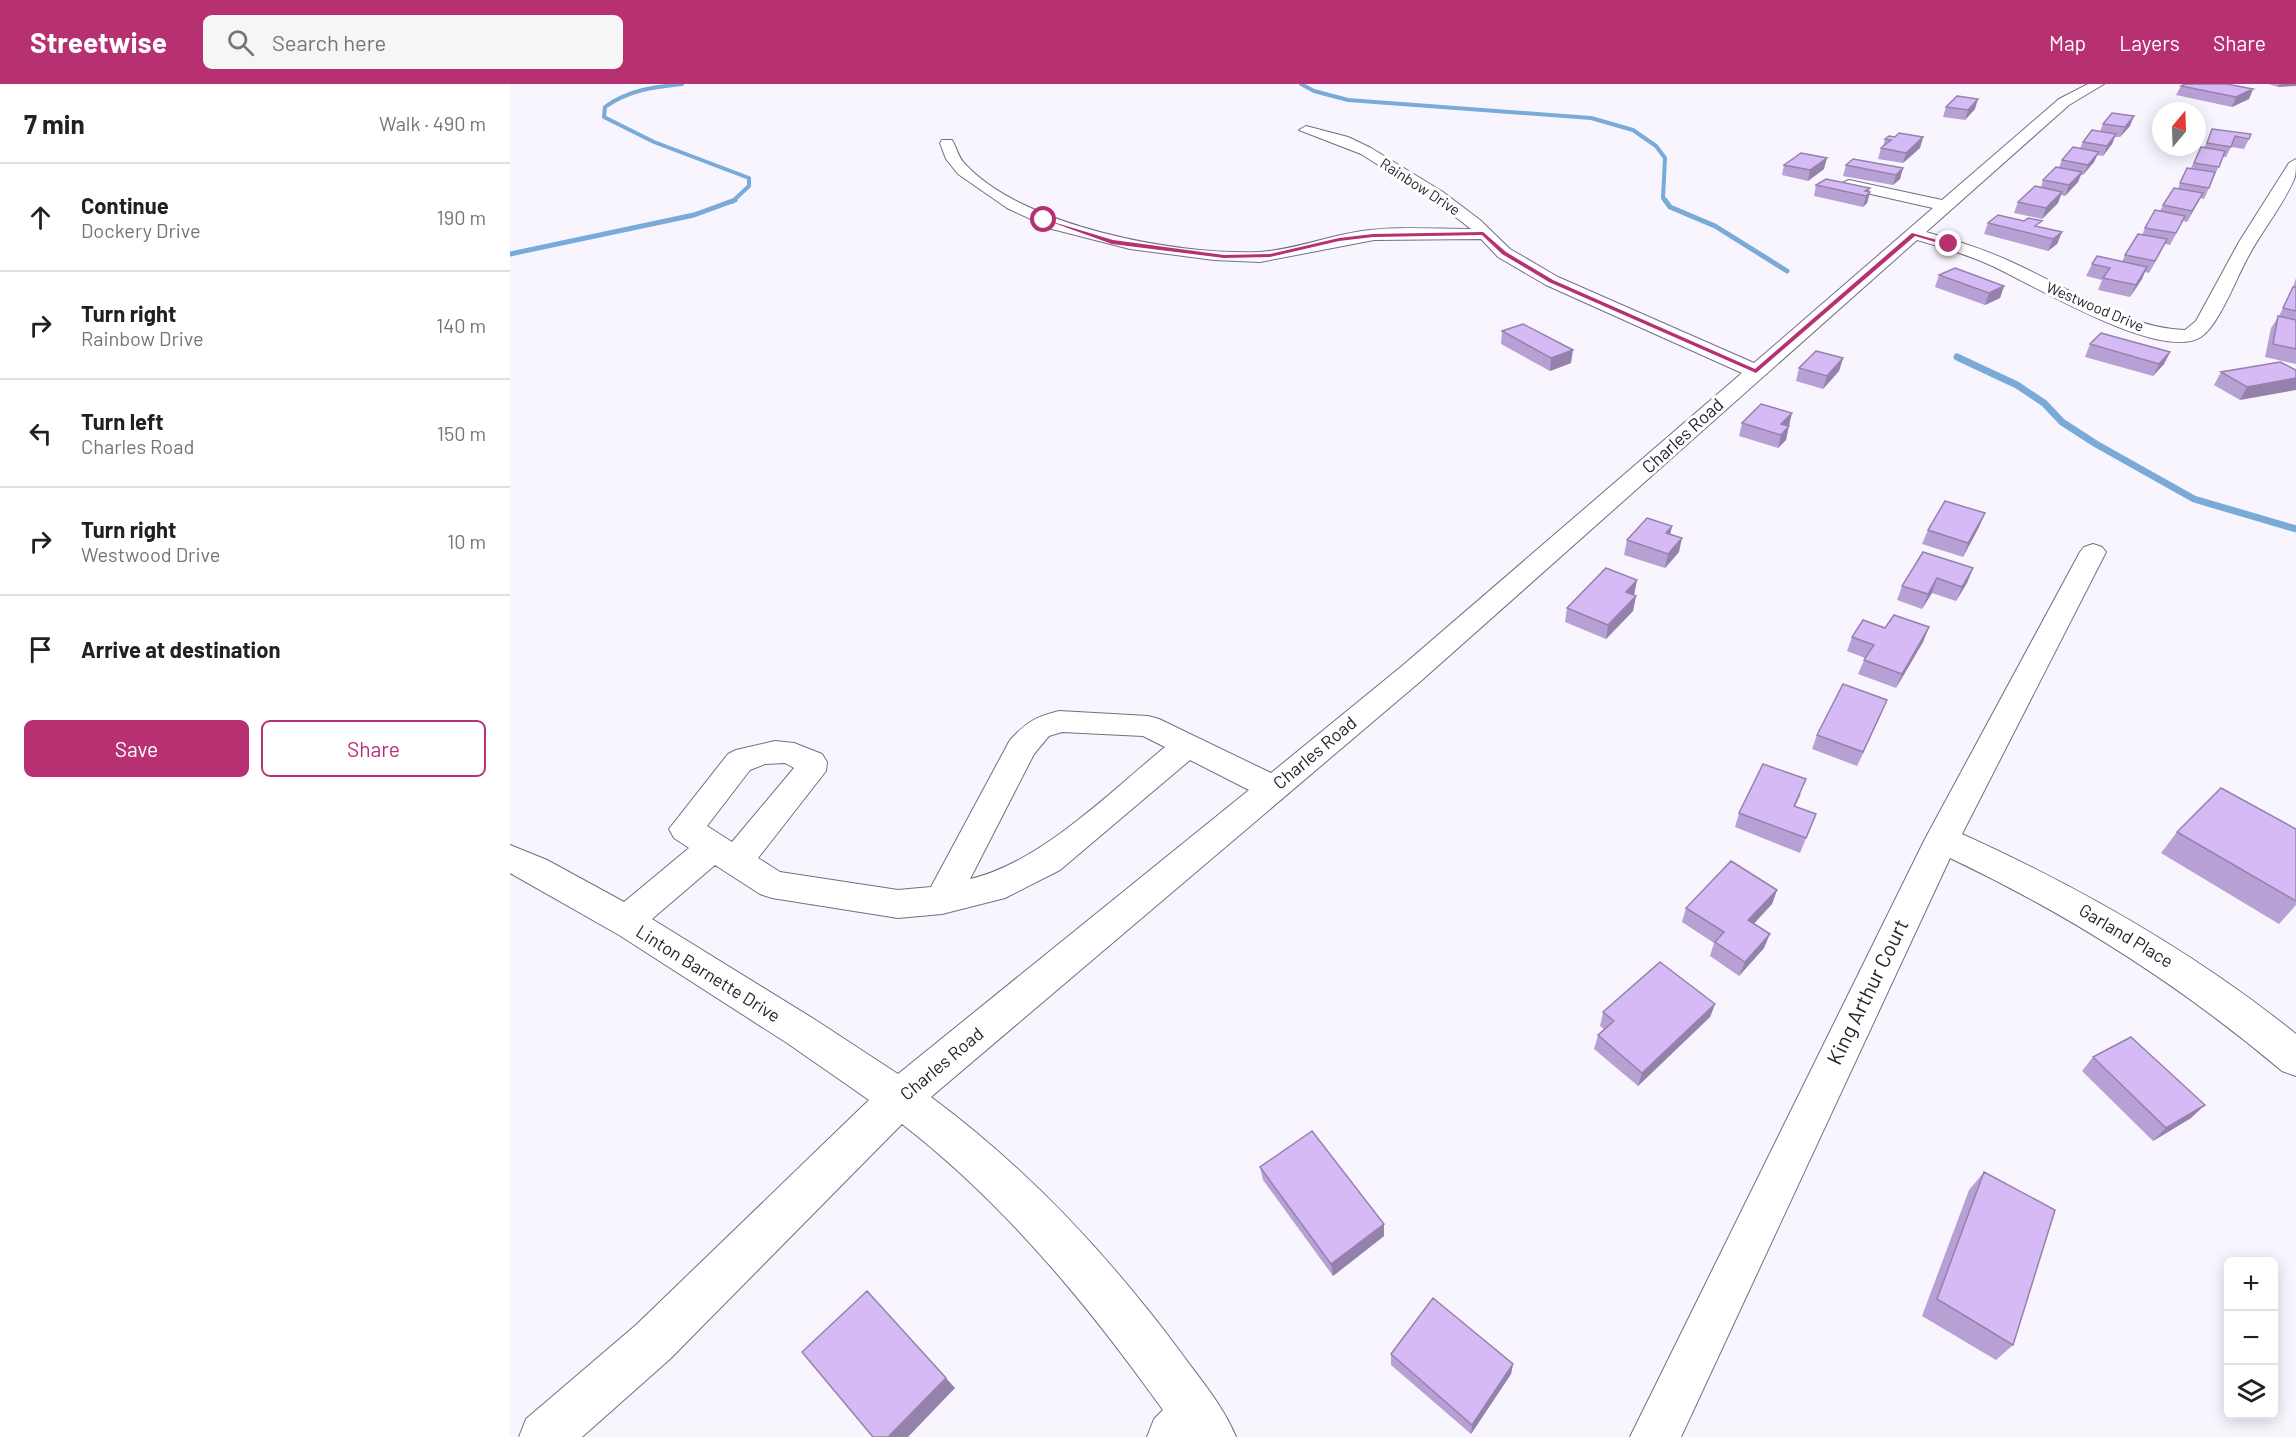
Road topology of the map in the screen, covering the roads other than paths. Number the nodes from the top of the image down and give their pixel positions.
1 (2098, 84) edge
2 (1306, 129) dead end
3 (947, 143) dead end
4 (2296, 163) edge
5 (1849, 185) edge
6 (1947, 206) junction
7 (1483, 234) junction
8 (1914, 234) junction
9 (1756, 371) junction
10 (2093, 552) dead end
11 (1188, 745) junction
12 (1274, 788) junction
13 (1941, 838) junction
14 (510, 858) edge
15 (942, 900) junction
16 (626, 922) junction
17 (2296, 1058) edge
18 (900, 1098) junction
19 (1192, 1429) edge
20 (544, 1437) edge
21 (1655, 1437) edge

1 - 6 street, Charles Road
2 - 7 street, Rainbow Drive
3 - 7 street
4 - 8 street, Westwood Drive
5 - 6 street
6 - 8 street, Charles Road
7 - 9 street, Rainbow Drive
8 - 9 street, Charles Road
9 - 12 street, Charles Road
10 - 13 street, King Arthur Court
11 - 12 street
11 - 15 street
11 - 15 street
12 - 18 street, Charles Road
13 - 17 street, Garland Place
13 - 21 street, King Arthur Court
14 - 16 street, Linton Barnette Drive
15 - 16 street
16 - 18 street, Linton Barnette Drive
18 - 19 street, Linton Barnette Drive
18 - 20 street, Charles Road

